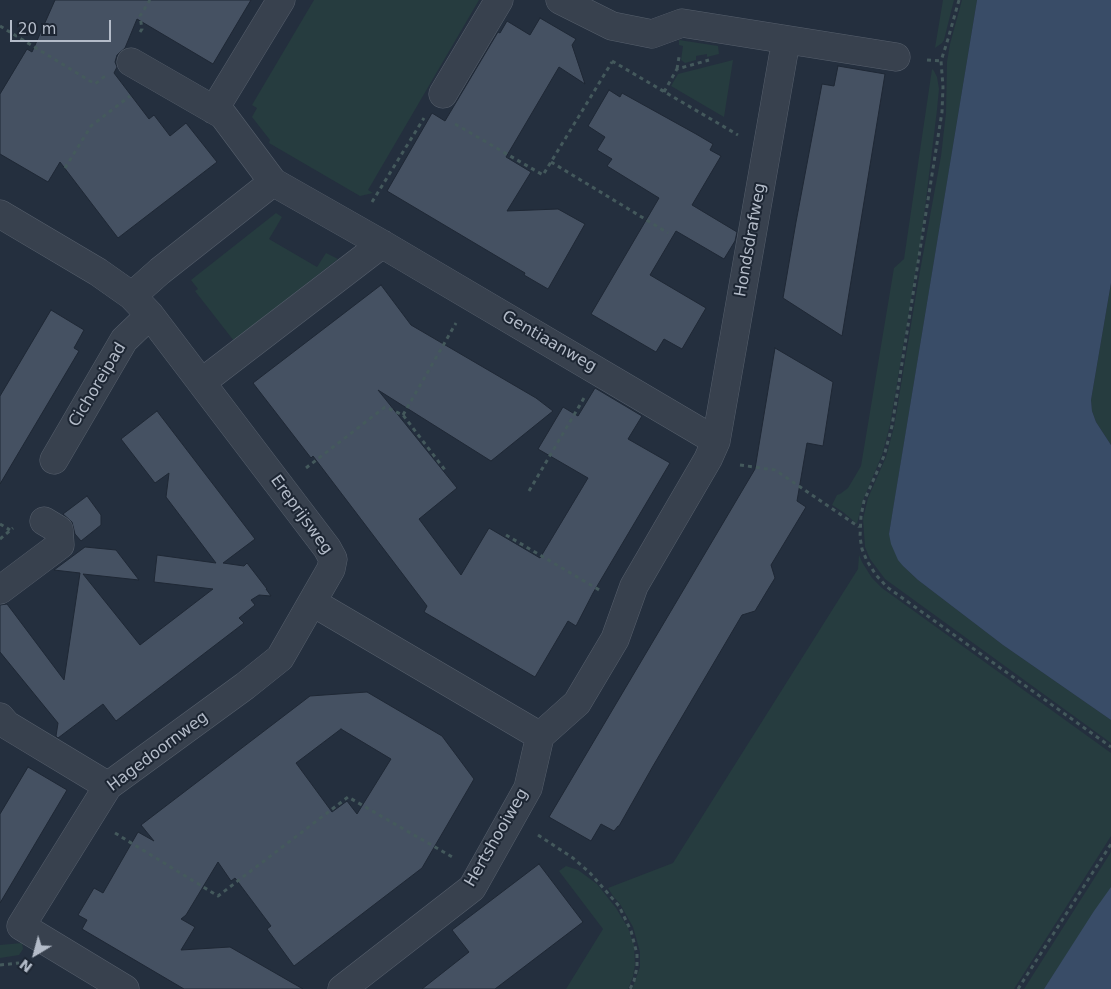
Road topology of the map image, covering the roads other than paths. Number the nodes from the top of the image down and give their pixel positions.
1 (281, 0) edge
2 (499, 0) edge
3 (560, 0) edge
4 (786, 40) junction
5 (896, 57) dead end
6 (131, 62) road end
7 (443, 94) road end
8 (214, 110) junction
9 (273, 182) junction
10 (0, 214) edge
11 (382, 244) junction
12 (141, 306) junction
13 (202, 382) junction
14 (712, 450) junction
15 (54, 460) dead end
16 (44, 521) dead end
17 (0, 590) edge
18 (312, 602) junction
19 (2, 724) edge
20 (540, 736) junction
21 (108, 786) junction
22 (125, 989) edge
23 (342, 989) edge

1 - 8 street
2 - 7 street
3 - 4 street
4 - 5 street
4 - 14 street, Hondsdrafweg
6 - 8 street, Gentiaanweg
8 - 9 street, Gentiaanweg
9 - 11 street, Gentiaanweg
9 - 12 street
10 - 12 street, Ereprijsweg
11 - 13 street
11 - 14 street, Gentiaanweg
12 - 13 street, Ereprijsweg
12 - 15 street, Cichoreipad
13 - 18 street, Ereprijsweg
14 - 20 street
16 - 17 street
18 - 20 street
18 - 21 street, Hagedoornweg
19 - 21 street
20 - 23 street, Hertshooiweg
21 - 22 street, Hagedoornweg

